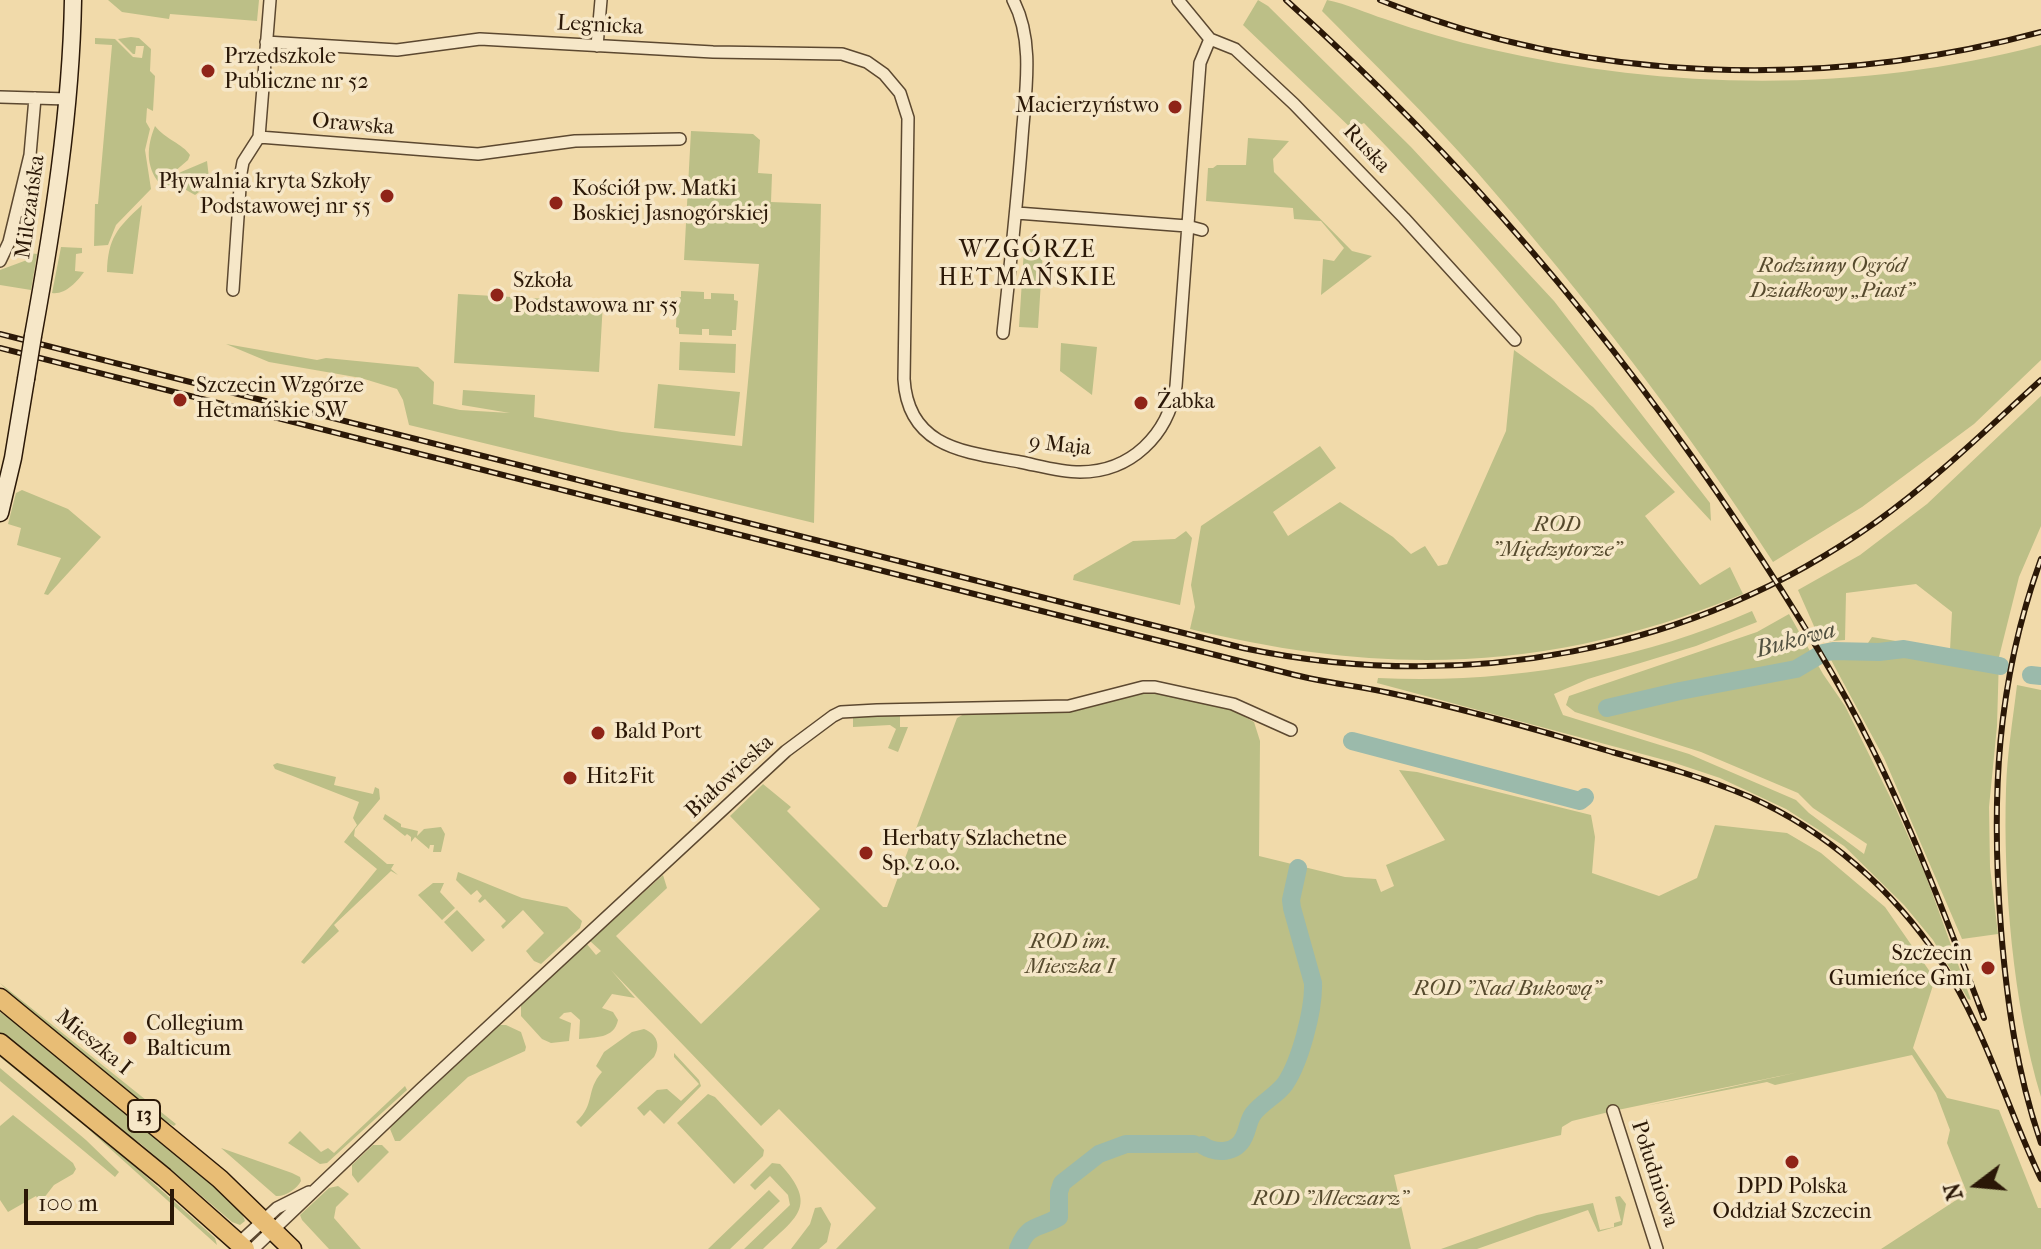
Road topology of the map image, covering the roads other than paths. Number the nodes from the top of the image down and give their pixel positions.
1 (73, 0) edge
2 (270, 0) edge
3 (601, 0) edge
4 (1013, 0) edge
5 (1178, 0) edge
6 (1210, 39) junction
7 (266, 42) junction
8 (597, 46) junction
9 (0, 97) edge
10 (35, 98) junction
11 (68, 99) junction
12 (906, 110) joint
13 (259, 137) junction
14 (680, 139) dead end
15 (1017, 213) junction
16 (1187, 226) junction
17 (1202, 230) dead end
18 (0, 261) edge
19 (233, 290) dead end
20 (1003, 333) dead end
21 (1515, 340) dead end
22 (0, 513) edge
23 (1291, 730) dead end
24 (0, 998) edge
25 (0, 1043) edge
26 (1613, 1111) dead end
27 (269, 1225) junction
28 (246, 1247) edge
29 (292, 1249) edge
30 (1657, 1249) edge

1 - 11 street, Milczańska
2 - 7 street
3 - 8 street
4 - 15 street
5 - 6 street, Ruska
6 - 16 street, 9 Maja
6 - 21 street, Ruska
7 - 8 street, Legnicka
7 - 13 street
8 - 12 street, Legnicka
9 - 10 street
10 - 11 street
10 - 18 street
11 - 22 street, Milczańska, bridge
12 - 16 street, 9 Maja
13 - 14 street, Orawska
13 - 19 street
15 - 16 street
15 - 20 street
16 - 17 street
23 - 27 street, Białowieska
24 - 27 main road, Mieszka I / 13
25 - 28 main road, 13
26 - 30 street, Południowa
27 - 28 street
27 - 29 main road, Mieszka I / 13

